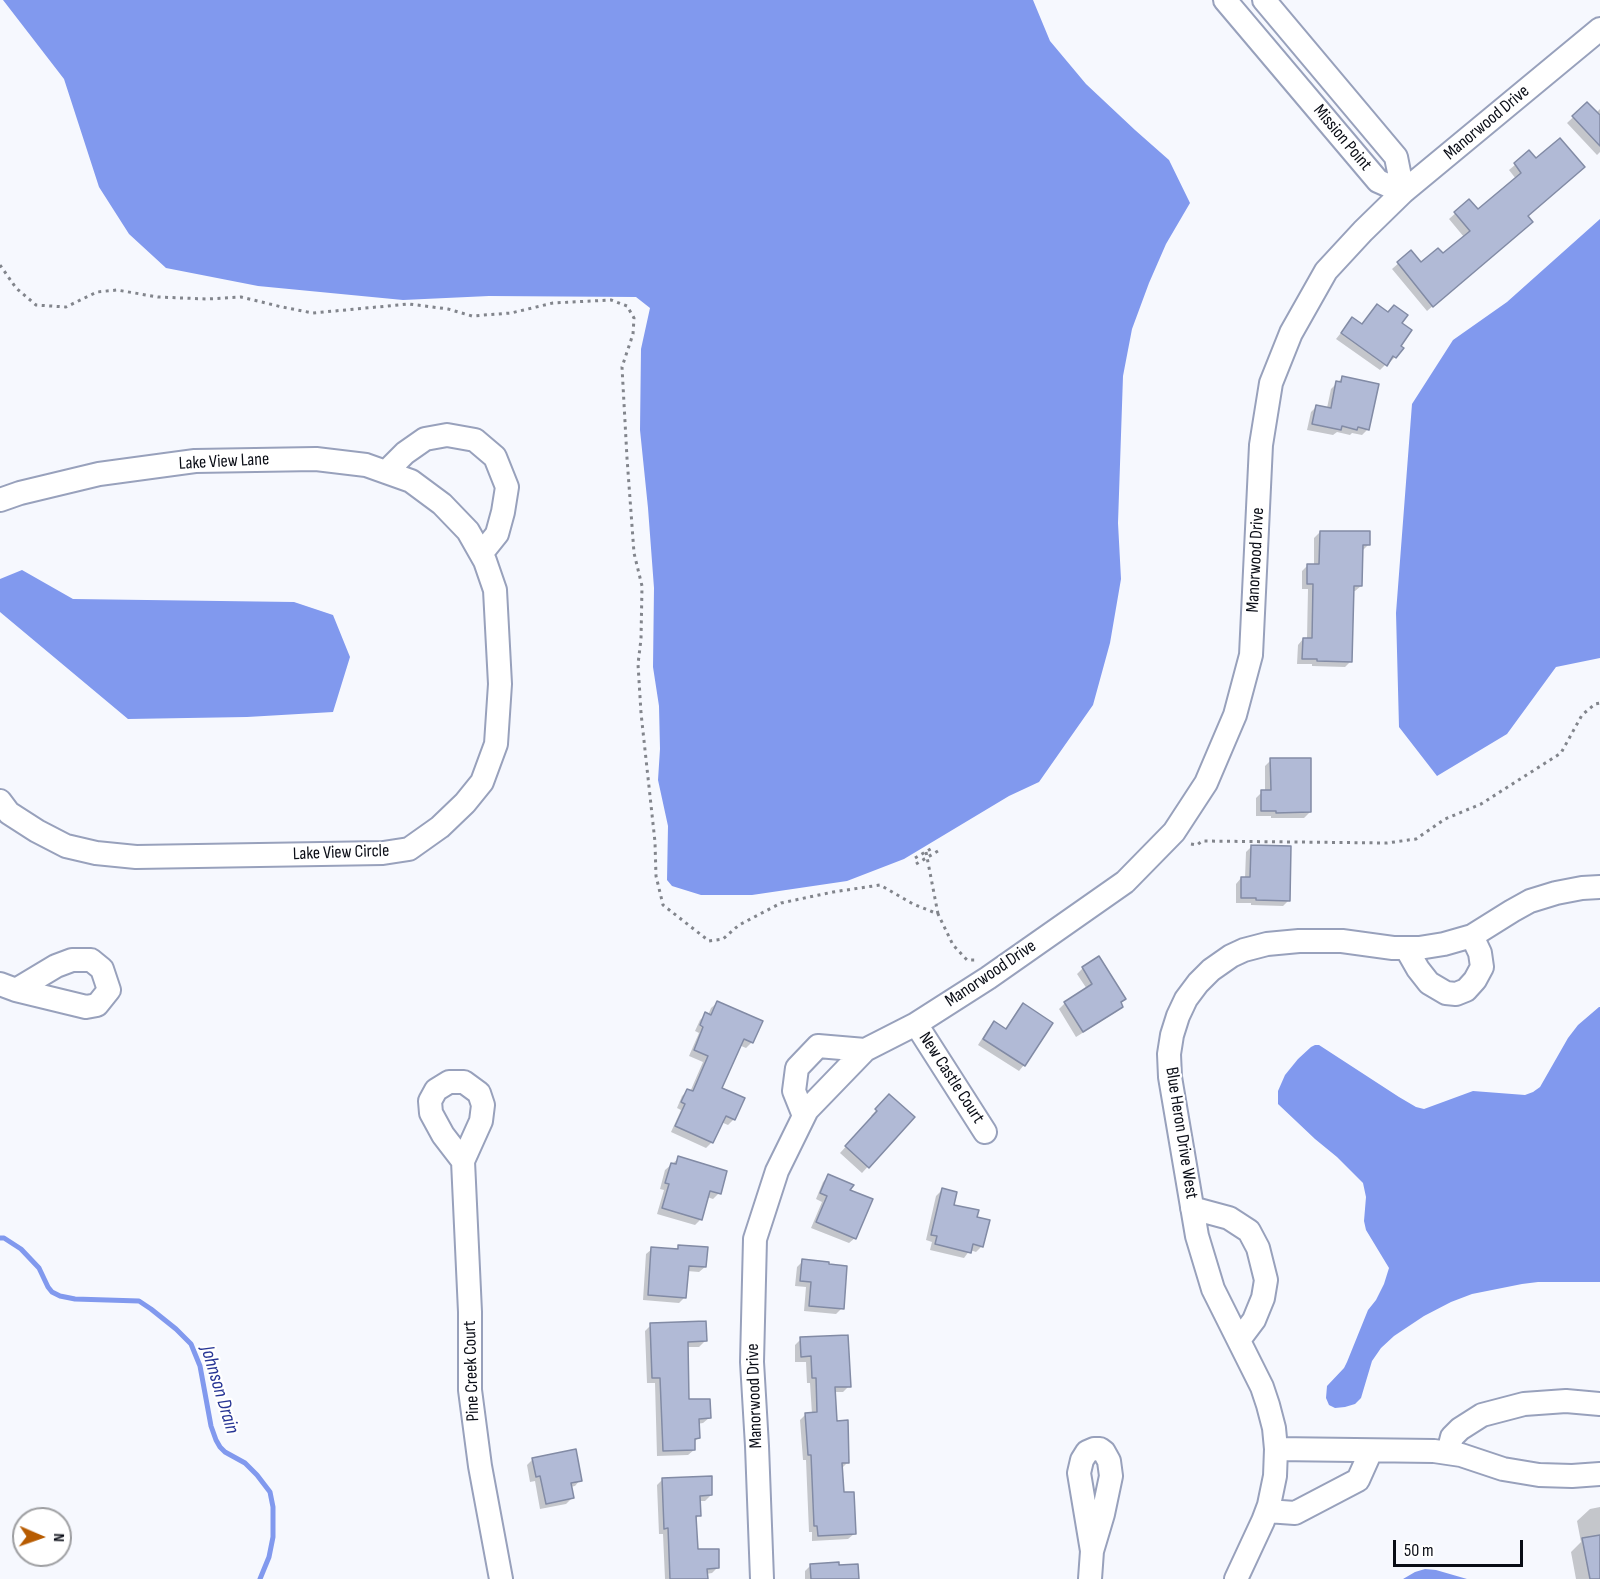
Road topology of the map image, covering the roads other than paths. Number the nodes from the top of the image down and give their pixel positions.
1 (1225, 0) edge
2 (1264, 0) edge
3 (1600, 29) edge
4 (1403, 192) junction
5 (386, 472) junction
6 (0, 500) edge
7 (442, 504) joint
8 (481, 554) junction
9 (3, 812) edge
10 (1600, 887) edge
11 (1473, 936) junction
12 (1406, 948) junction
13 (916, 1024) junction
14 (865, 1050) junction
15 (804, 1116) junction
16 (986, 1132) dead end
17 (463, 1161) dead end
18 (1192, 1208) junction
19 (1239, 1340) junction
20 (1600, 1404) edge
21 (1276, 1449) junction
22 (1371, 1450) junction
23 (1448, 1453) junction
24 (1600, 1474) edge
25 (1266, 1511) junction
26 (1092, 1551) dead end
27 (501, 1579) edge
28 (762, 1579) edge
29 (1090, 1579) edge
30 (1236, 1579) edge

1 - 4 street, Mission Point
2 - 4 street, Mission Point
3 - 4 street, Manorwood Drive
4 - 13 street, Manorwood Drive
5 - 6 street, Lake View Lane
5 - 7 street, Lake View Lane
5 - 8 street
7 - 8 street, Lake View Circle
8 - 9 street, Lake View Circle
10 - 11 street, Blue Heron Drive West
11 - 12 street, Blue Heron Drive West
11 - 12 street
12 - 18 street, Blue Heron Drive West
13 - 14 street, Manorwood Drive
13 - 16 street, New Castle Court
14 - 15 street, Manorwood Drive
14 - 15 street
15 - 28 street, Manorwood Drive
17 - 27 street, Pine Creek Court
18 - 19 street, Blue Heron Drive West
18 - 19 street
19 - 21 street, Blue Heron Drive West
20 - 23 street
21 - 22 street
21 - 25 street, Blue Heron Drive West
22 - 23 street
22 - 25 street
23 - 24 street
25 - 30 street, Blue Heron Drive West
26 - 29 street

